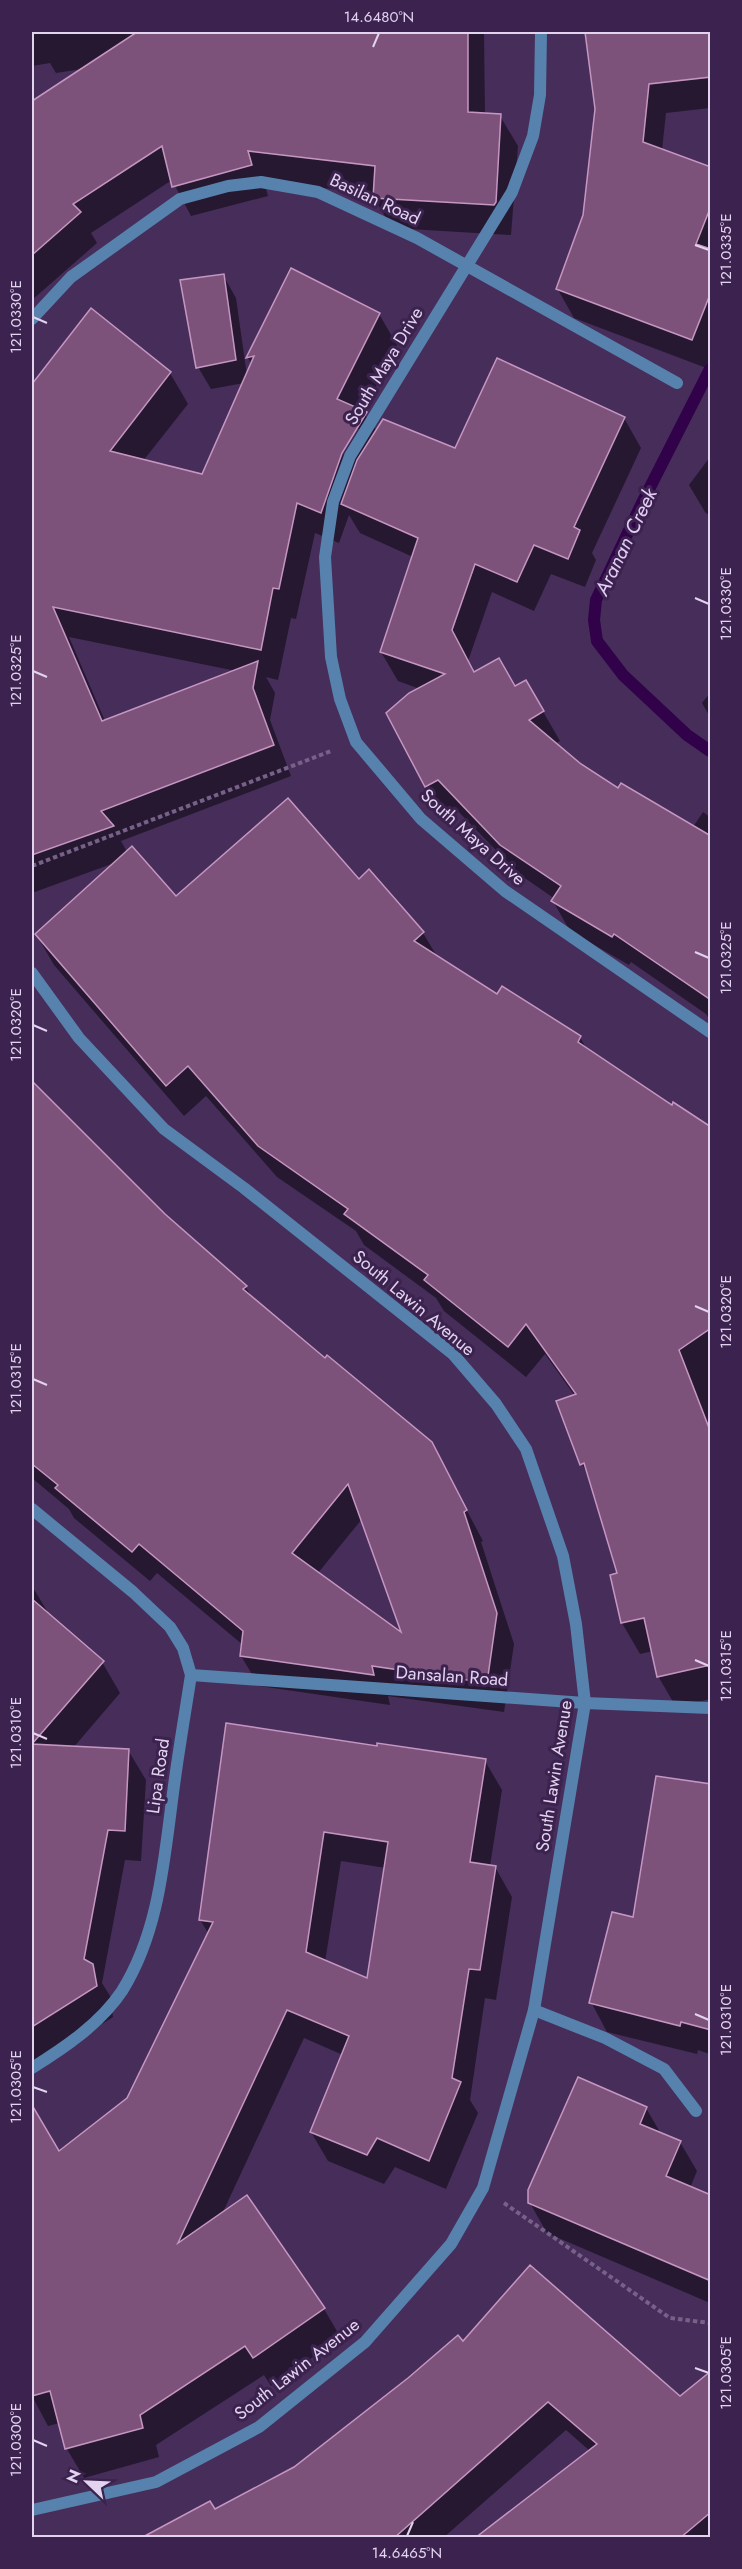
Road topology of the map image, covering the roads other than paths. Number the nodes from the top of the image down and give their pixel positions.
1 (541, 32) edge
2 (466, 265) junction
3 (32, 319) edge
4 (677, 383) dead end
5 (32, 973) edge
6 (711, 1032) edge
7 (32, 1509) edge
8 (191, 1675) junction
9 (585, 1703) junction
10 (711, 1708) edge
11 (534, 2010) junction
12 (32, 2068) edge
13 (696, 2111) dead end
14 (32, 2510) edge

1 - 2 street, South Maya Drive
2 - 3 street, Basilan Road
2 - 4 street, Basilan Road
2 - 6 street, South Maya Drive
5 - 9 street, South Lawin Avenue
7 - 8 street, Lipa Road
8 - 9 street, Dansalan Road
8 - 12 street, Lipa Road
9 - 10 street, Dansalan Road
9 - 11 street, South Lawin Avenue
11 - 13 street
11 - 14 street, South Lawin Avenue

